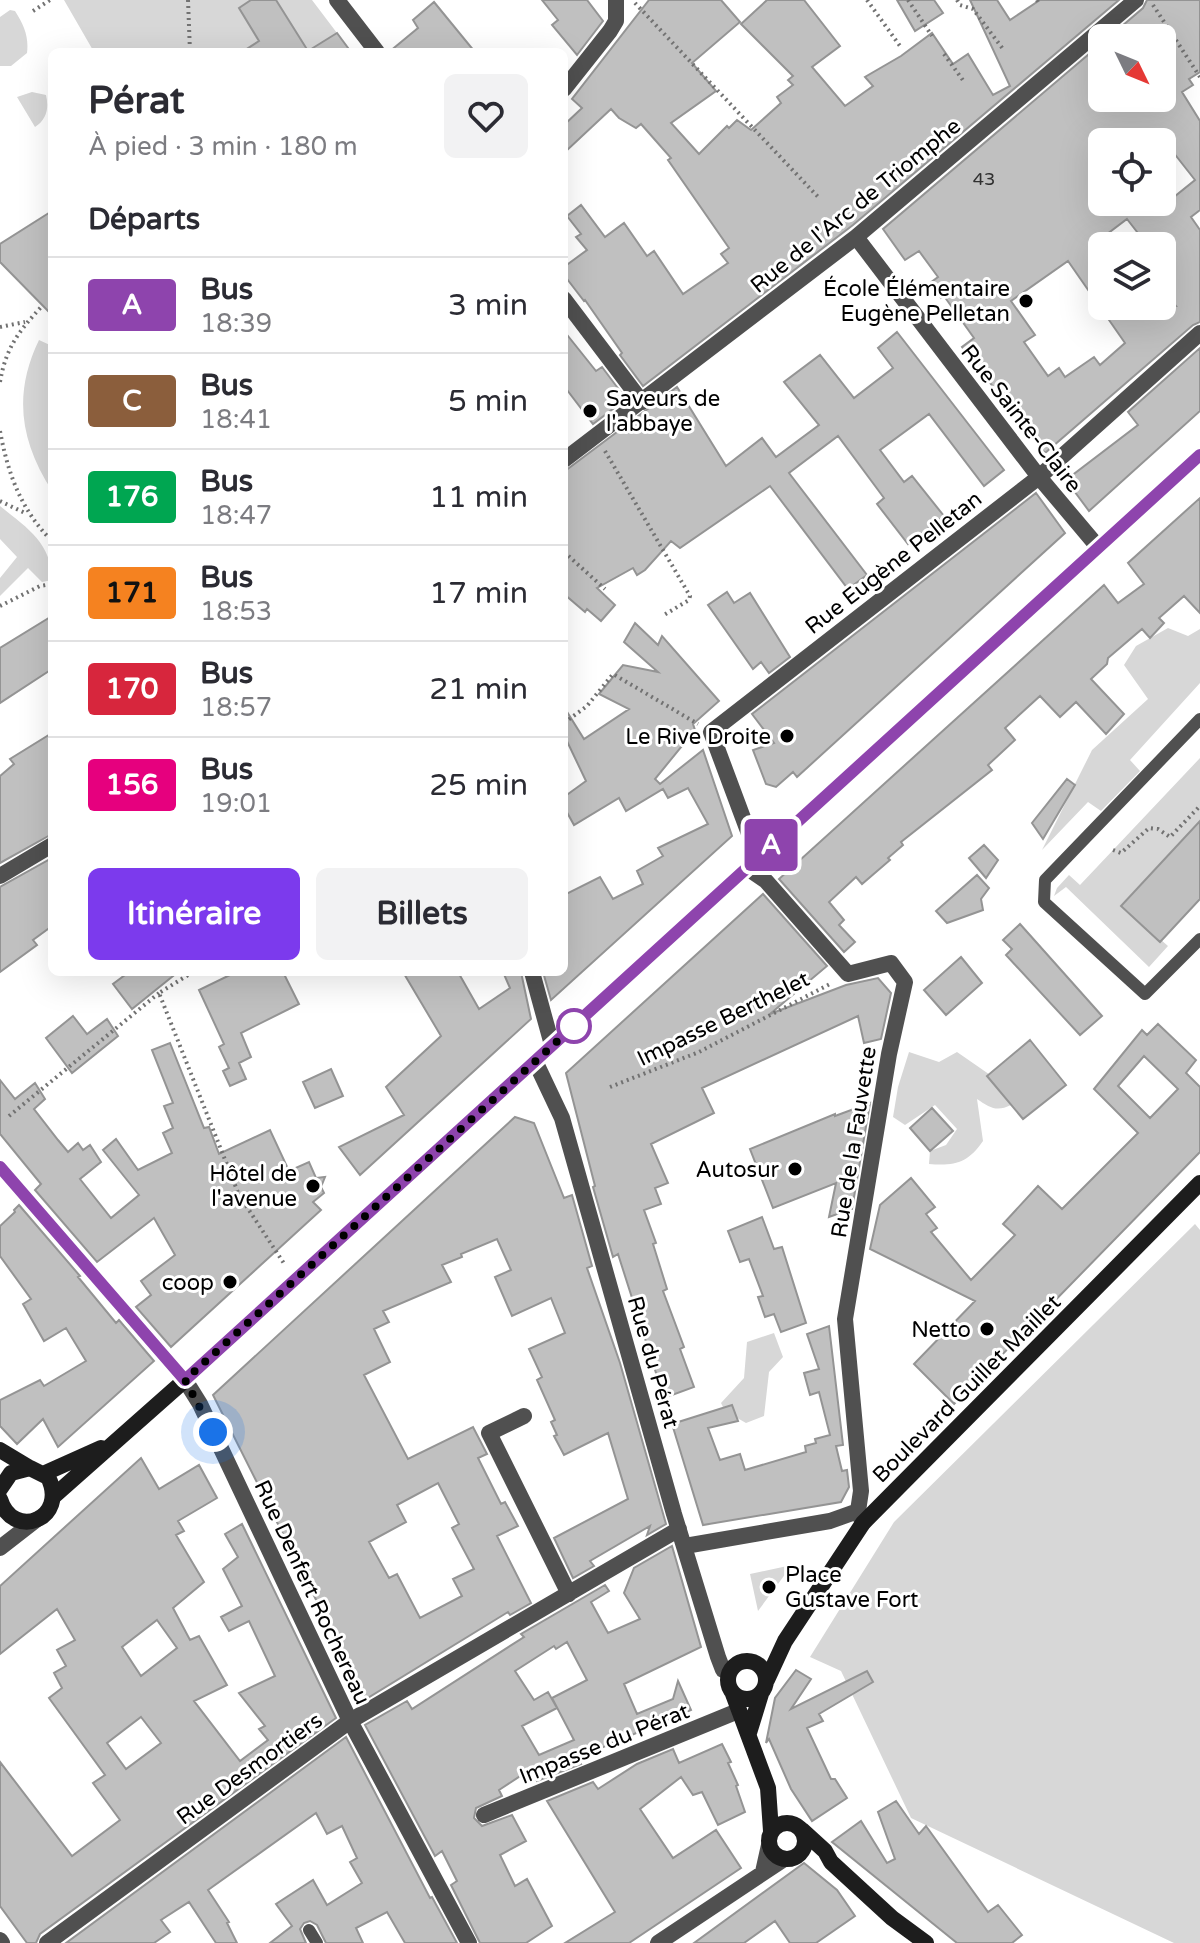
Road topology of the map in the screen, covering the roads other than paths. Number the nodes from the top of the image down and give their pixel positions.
1 (337, 0) edge
2 (616, 0) edge
3 (1136, 0) edge
4 (374, 48) edge
5 (568, 84) edge
6 (856, 237) junction
7 (568, 304) edge
8 (1200, 333) edge
9 (642, 402) junction
10 (1200, 455) edge
11 (568, 457) edge
12 (1039, 477) junction
13 (1098, 547) junction
14 (1200, 719) edge
15 (48, 847) edge
16 (753, 863) junction
17 (0, 876) edge
18 (1200, 939) edge
19 (533, 976) edge
20 (552, 1045) junction
21 (535, 1061) junction
22 (0, 1167) edge
23 (1200, 1183) edge
24 (185, 1380) junction
25 (524, 1416) dead end
26 (114, 1443) junction
27 (0, 1450) edge
28 (37, 1471) junction
29 (0, 1489) edge
30 (54, 1496) junction
31 (1, 1506) edge
32 (860, 1517) junction
33 (36, 1520) junction
34 (679, 1529) junction
35 (685, 1546) junction
36 (0, 1548) edge
37 (569, 1594) junction
38 (785, 1641) junction
39 (755, 1662) junction
40 (729, 1672) junction
41 (764, 1687) junction
42 (733, 1694) junction
43 (738, 1711) junction
44 (350, 1721) junction
45 (749, 1733) junction
46 (768, 1788) junction
47 (484, 1815) dead end
48 (799, 1827) junction
49 (770, 1838) junction
50 (791, 1857) junction
51 (831, 1862) junction
52 (763, 1872) junction
53 (309, 1930) dead end
54 (47, 1943) edge
55 (317, 1943) edge
56 (469, 1943) edge
57 (658, 1943) edge
58 (926, 1943) edge

1 - 4 street
2 - 5 street
3 - 6 street, Rue de l'Arc de Triomphe
6 - 9 street, Rue de l'Arc de Triomphe
6 - 12 street, Rue Sainte-Claire
7 - 9 street
8 - 12 street, Rue Eugène Pelletan
9 - 11 street, Rue de l'Arc de Triomphe
10 - 13 main road
12 - 13 street, Rue Sainte-Claire
12 - 16 street, Rue Eugène Pelletan
13 - 16 main road
14 - 18 lane
15 - 17 street
16 - 20 main road
16 - 32 street, Rue de la Fauvette
19 - 20 street
20 - 21 main road
21 - 24 main road
21 - 34 street, Rue du Pérat
22 - 24 main road, Rue Denfert Rochereau
23 - 32 main road, Boulevard Guillet Maillet
24 - 26 main road
24 - 44 street, Rue Denfert Rochereau
25 - 37 street
26 - 28 main road
26 - 30 main road
27 - 28 main road
28 - 29 main road
28 - 30 main road
30 - 33 main road
31 - 33 main road
32 - 35 street
32 - 38 main road, Boulevard Guillet Maillet
33 - 36 street
34 - 35 street, Rue du Pérat
34 - 37 street, Rue Desmortiers
35 - 40 street, Rue du Pérat
37 - 44 street, Rue Desmortiers
38 - 39 main road, Boulevard Guillet Maillet
38 - 41 main road, Boulevard Guillet Maillet
39 - 40 main road
39 - 41 main road
40 - 42 main road
41 - 42 main road
41 - 45 main road
42 - 43 main road
43 - 45 main road
43 - 47 street, Impasse du Pérat
44 - 54 street, Rue Desmortiers
44 - 56 street, Rue Denfert Rochereau
45 - 46 main road
46 - 48 main road
46 - 49 main road
48 - 49 main road
48 - 50 main road
48 - 51 main road
49 - 50 main road
49 - 52 street
50 - 51 main road
50 - 52 street
51 - 58 main road
52 - 57 street
53 - 55 lane

